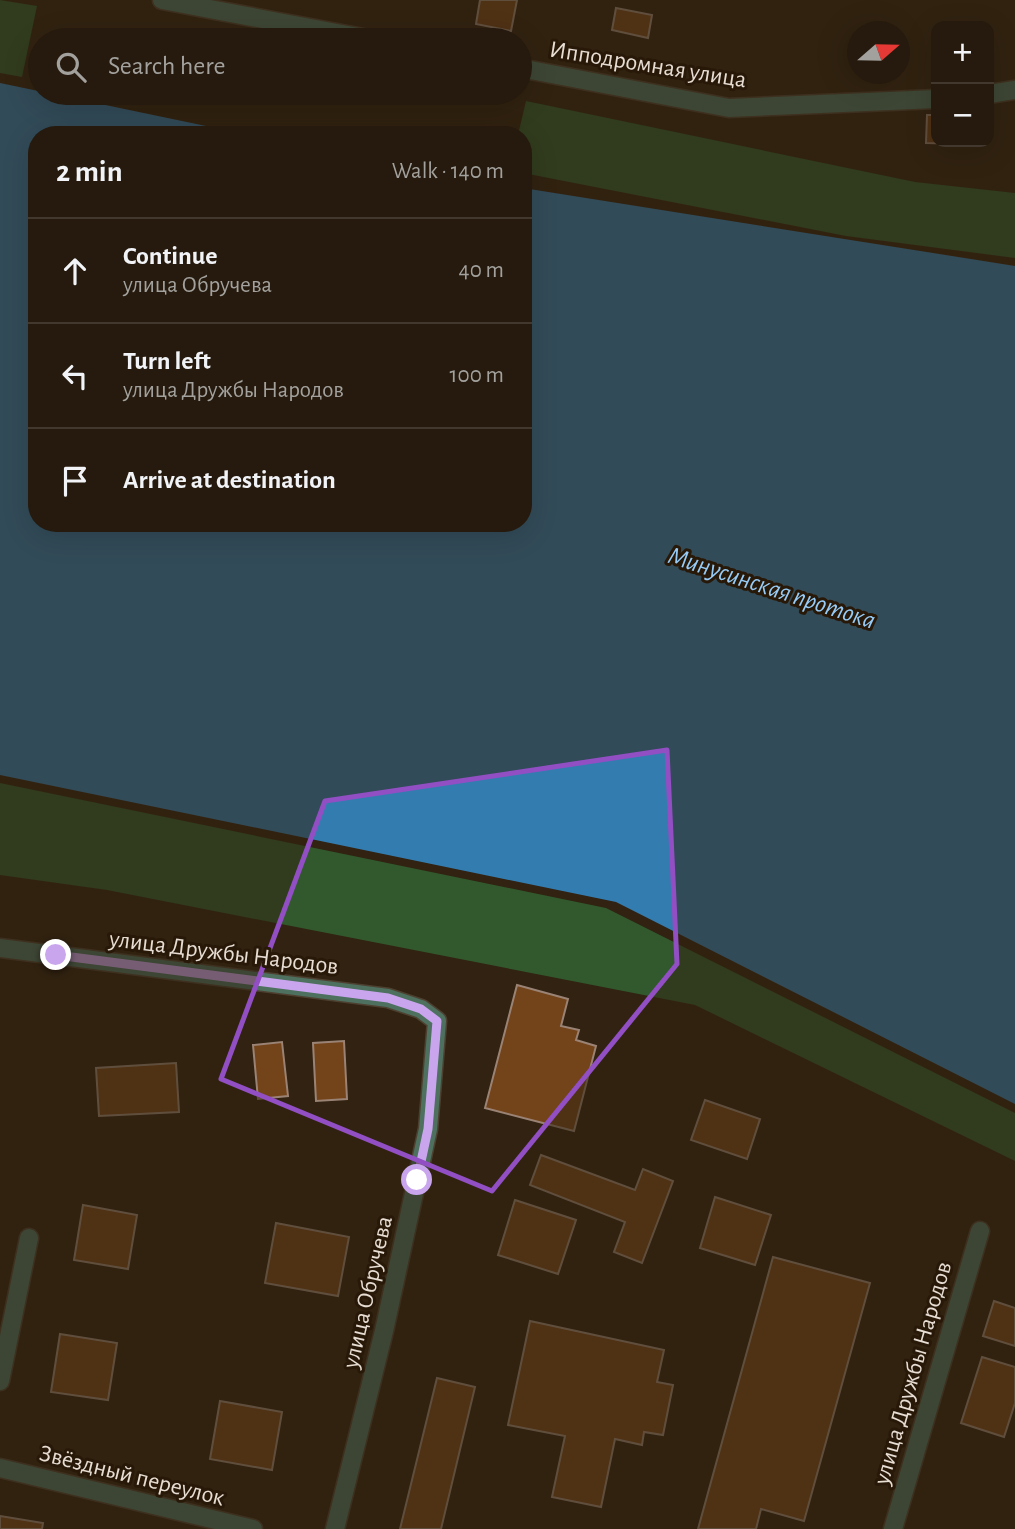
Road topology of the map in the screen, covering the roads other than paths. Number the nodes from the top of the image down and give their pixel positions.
1 (162, 0) edge
2 (310, 28) edge
3 (532, 70) edge
4 (1015, 90) edge
5 (994, 93) edge
6 (931, 99) edge
7 (0, 948) edge
8 (437, 1021) joint
9 (980, 1231) dead end
10 (29, 1238) dead end
11 (0, 1381) edge
12 (0, 1468) edge
13 (253, 1529) edge
14 (334, 1529) edge
15 (893, 1529) edge

1 - 2 street
3 - 6 street, Ипподромная улица
4 - 5 street
7 - 8 street, улица Дружбы Народов
8 - 14 street, улица Обручева
9 - 15 street, улица Дружбы Народов
10 - 11 street
12 - 13 street, Звёздный переулок

